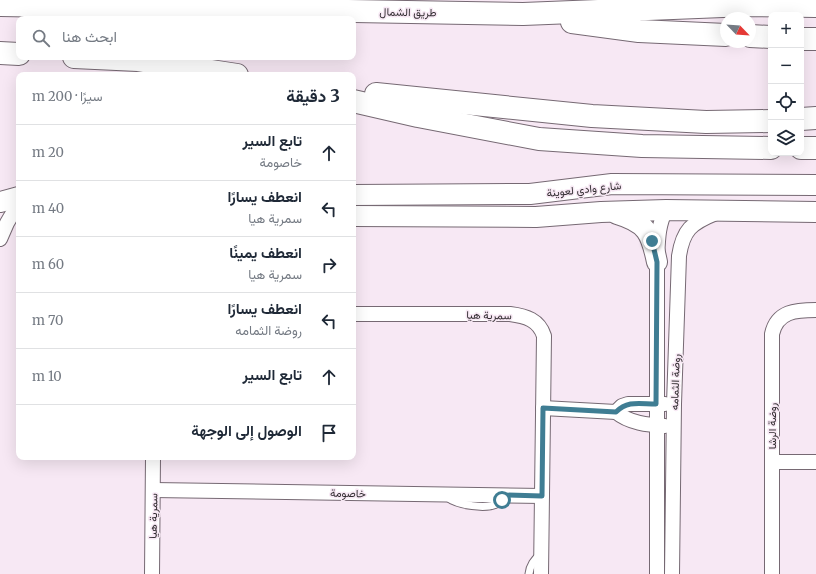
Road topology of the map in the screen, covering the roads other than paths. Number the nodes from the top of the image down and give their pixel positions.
1 (0, 5) edge
2 (816, 6) edge
3 (523, 14) junction
4 (720, 35) edge
5 (756, 36) edge
6 (768, 37) edge
7 (804, 39) edge
8 (816, 39) edge
9 (0, 53) edge
10 (16, 54) edge
11 (138, 60) edge
12 (217, 72) edge
13 (356, 92) edge
14 (356, 102) edge
15 (816, 118) edge
16 (804, 119) edge
17 (768, 121) edge
18 (768, 148) edge
19 (804, 148) edge
20 (816, 148) edge
21 (816, 185) edge
22 (816, 194) edge
23 (356, 195) edge
24 (10, 207) edge
25 (666, 210) junction
26 (611, 212) junction
27 (720, 212) junction
28 (816, 212) edge
29 (356, 216) edge
30 (0, 239) edge
31 (657, 262) junction
32 (816, 310) edge
33 (356, 314) edge
34 (656, 404) junction
35 (674, 404) junction
36 (543, 408) junction
37 (616, 412) junction
38 (656, 426) junction
39 (674, 427) junction
40 (153, 460) edge
41 (772, 462) junction
42 (816, 462) edge
43 (153, 490) junction
44 (542, 496) junction
45 (541, 554) junction
46 (152, 574) edge
47 (529, 574) edge
48 (541, 574) edge
49 (657, 574) edge
50 (672, 574) edge
51 (772, 574) edge

1 - 3 highway, طريق الشمال
2 - 3 highway, طريق الشمال
3 - 4 highway
5 - 6 highway
7 - 8 highway
9 - 10 highway
11 - 12 highway
13 - 17 highway
14 - 18 highway
15 - 16 highway
19 - 20 highway
21 - 23 main road, شارع وادي لعوينة
22 - 25 main road
24 - 30 street
25 - 26 main road
25 - 27 main road
25 - 31 street, روضة الثمامه
26 - 29 main road
26 - 31 main road
27 - 28 main road
27 - 35 street, روضة الثمامه
31 - 34 street, روضة الثمامه
32 - 41 street, روضة الرشا
33 - 36 street, سمرية هيا
34 - 35 street
34 - 37 street
34 - 38 street, روضة الثمامه
35 - 39 street, روضة الثمامه
36 - 37 street
36 - 44 street, سمرية هيا
37 - 38 street
38 - 39 street
38 - 49 street, روضة الثمامه
39 - 50 street, روضة الثمامه
40 - 43 street, سمرية هيا
41 - 42 street
41 - 51 street, روضة الرشا
43 - 44 street, خاصومة
43 - 46 street, سمرية هيا
44 - 45 street, سمرية هيا
45 - 47 lane
45 - 48 street, سمرية هيا

